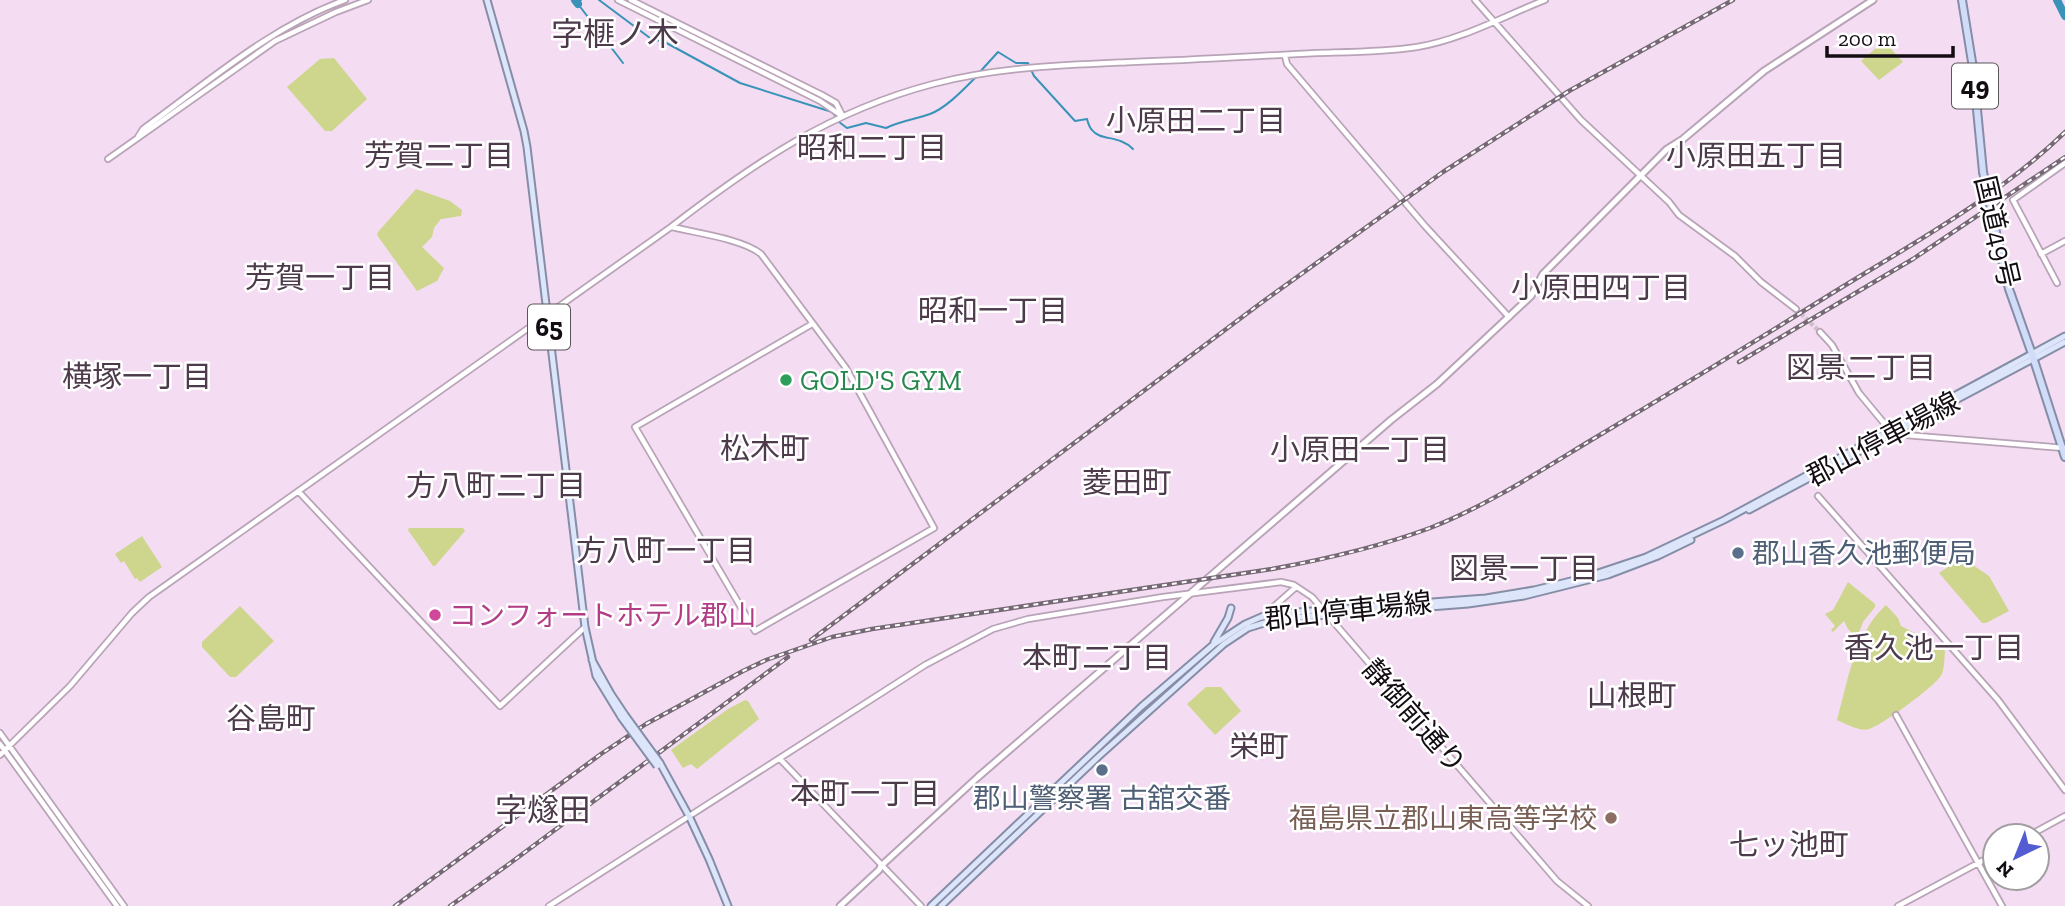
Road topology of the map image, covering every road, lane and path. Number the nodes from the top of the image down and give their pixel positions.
1 (345, 0) edge
2 (368, 0) edge
3 (487, 0) edge
4 (618, 0) edge
5 (631, 0) edge
6 (1475, 0) edge
7 (1545, 0) edge
8 (1874, 0) edge
9 (1962, 0) edge
10 (1493, 21) junction
11 (1285, 56) junction
12 (842, 116) junction
13 (137, 137) junction
14 (108, 159) dead end
15 (2065, 163) edge
16 (1640, 176) junction
17 (671, 227) junction
18 (2065, 241) edge
19 (2041, 254) junction
20 (2057, 283) dead end
21 (1796, 309) tunnel mouth
22 (547, 313) junction
23 (1509, 317) junction
24 (812, 324) junction
25 (1821, 332) tunnel mouth
26 (2065, 336) edge
27 (2065, 342) edge
28 (2033, 357) junction
29 (1892, 432) junction
30 (2063, 448) edge
31 (2065, 457) edge
32 (299, 492) junction
33 (1818, 496) dead end
34 (1296, 587) junction
35 (1191, 594) junction
36 (1231, 608) dead end
37 (1323, 610) junction
38 (1328, 616) junction
39 (1261, 617) junction
40 (585, 627) junction
41 (1213, 645) junction
42 (1896, 715) dead end
43 (0, 733) edge
44 (0, 744) edge
45 (4, 751) edge
46 (779, 759) junction
47 (2065, 790) edge
48 (689, 816) junction
49 (1981, 861) edge
50 (1978, 863) junction
51 (881, 866) junction
52 (117, 906) edge
53 (124, 906) edge
54 (549, 906) edge
55 (728, 906) edge
56 (839, 906) edge
57 (921, 906) edge
58 (931, 906) edge
59 (941, 906) edge
60 (1588, 906) edge
61 (1898, 906) edge
62 (2002, 906) edge

1 - 13 street
2 - 13 street
3 - 22 main road, 65
4 - 12 street
5 - 12 street
6 - 10 street
7 - 10 street
8 - 16 main road
9 - 28 highway, 国道49号 / 49, bridge
10 - 11 street
10 - 16 street
11 - 12 street
11 - 23 street
12 - 17 street
13 - 14 street
15 - 19 street
16 - 21 street
16 - 23 main road
17 - 22 street
17 - 24 street
18 - 19 street
19 - 20 street
22 - 32 street
22 - 40 main road, 65
23 - 35 main road
24 - 24 street
25 - 29 street
26 - 28 main road, 郡山停車場線
27 - 28 main road, 郡山停車場線
28 - 29 main road, 郡山停車場線
28 - 30 highway, 国道49号 / 49
29 - 30 street
29 - 37 main road, 郡山停車場線
29 - 38 main road, 郡山停車場線
30 - 31 highway, 国道49号 / 49
32 - 40 street
32 - 45 street
33 - 47 street
34 - 35 street
34 - 37 street, 静御前通り
34 - 39 street
35 - 46 street
35 - 51 main road
36 - 41 main road
37 - 38 street, 静御前通り
37 - 39 main road, 郡山停車場線
38 - 59 main road, 郡山停車場線
38 - 60 street, 静御前通り
39 - 41 main road, 郡山停車場線
40 - 48 main road, 65, bridge
41 - 58 main road, 郡山停車場線
42 - 50 street
43 - 45 street
44 - 45 street
45 - 52 street
45 - 53 street
46 - 48 street
46 - 51 street
48 - 54 street
48 - 55 main road, 65
49 - 50 street
50 - 61 street
50 - 62 street
51 - 56 main road
51 - 57 street

